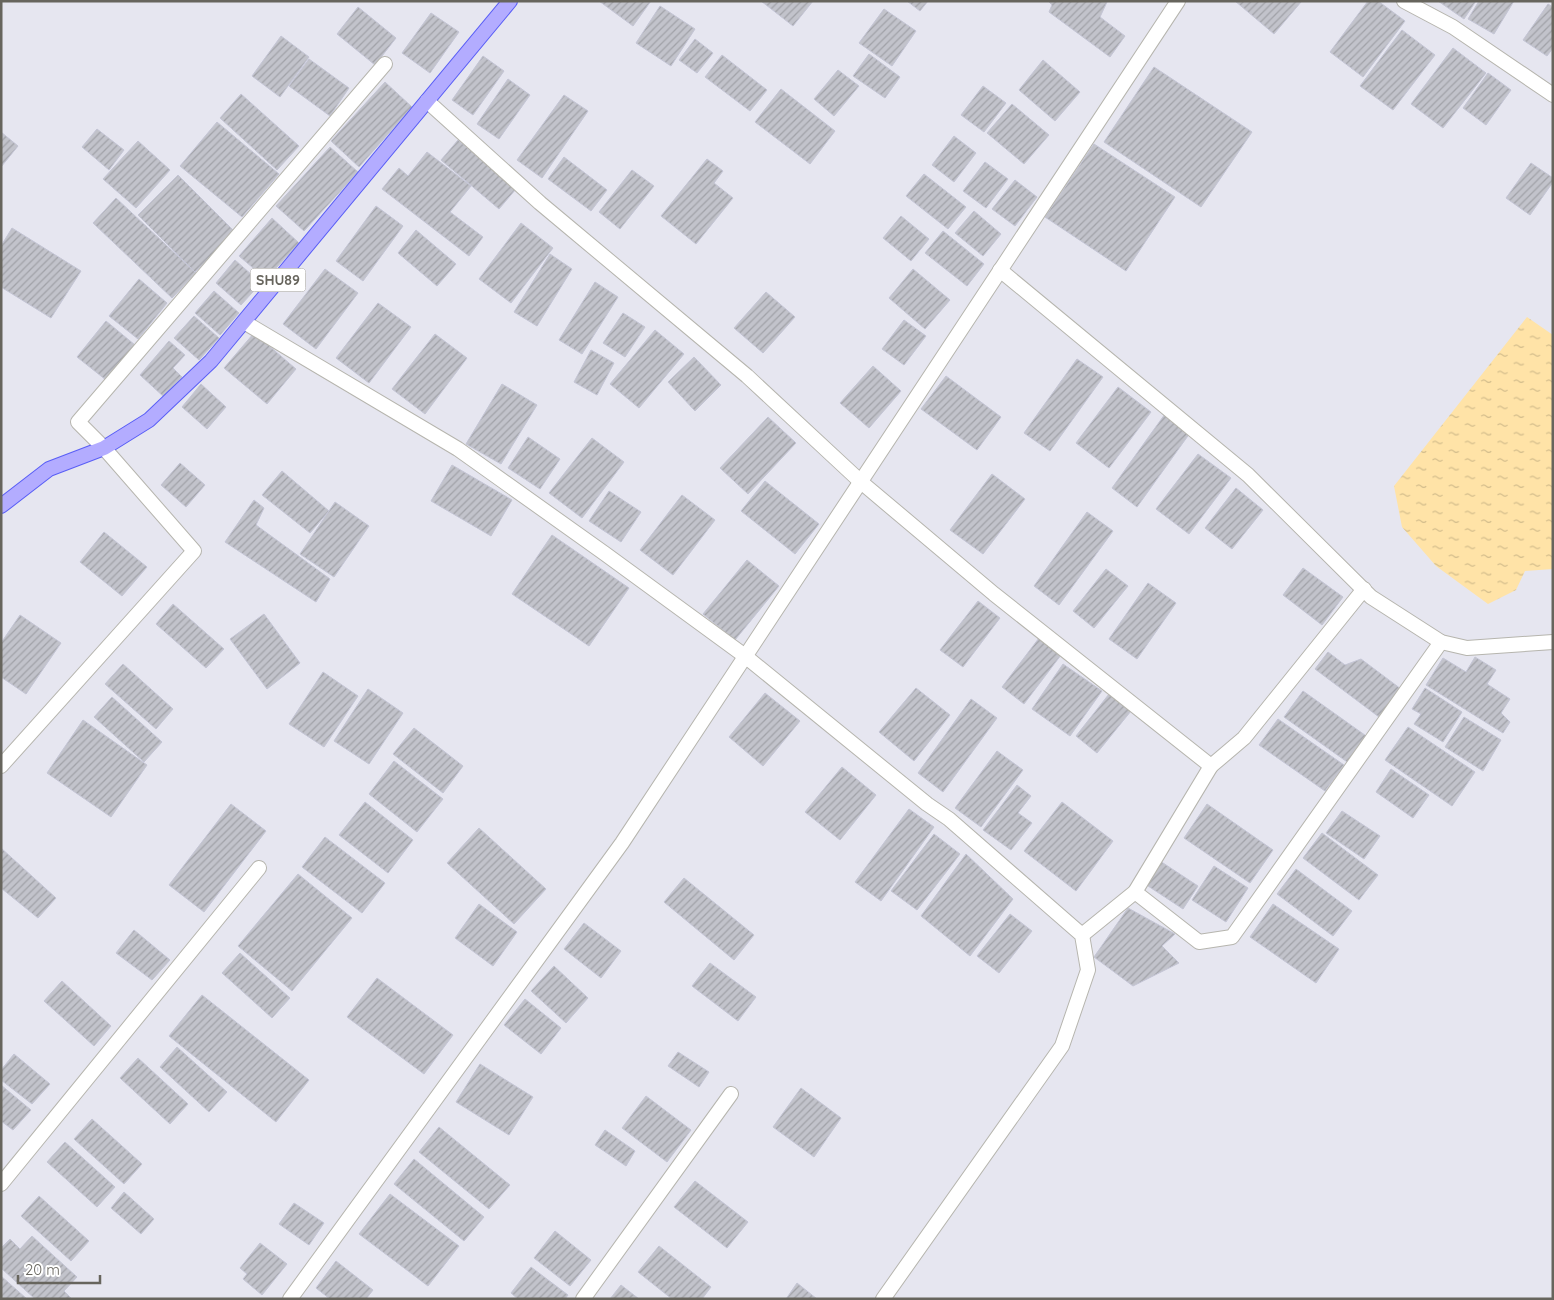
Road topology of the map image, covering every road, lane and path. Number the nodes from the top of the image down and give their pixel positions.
1 (510, 1) edge
2 (1178, 1) edge
3 (1404, 1) edge
4 (385, 64) dead end
5 (1553, 95) edge
6 (427, 101) junction
7 (1000, 270) junction
8 (244, 322) junction
9 (104, 448) junction
10 (861, 482) junction
11 (1, 506) edge
12 (1364, 589) junction
13 (1441, 642) junction
14 (1553, 642) edge
15 (745, 656) junction
16 (1, 766) edge
17 (1211, 766) junction
18 (259, 868) dead end
19 (1135, 892) junction
20 (1082, 934) junction
21 (731, 1094) dead end
22 (1, 1184) edge
23 (290, 1299) edge
24 (583, 1299) edge
25 (883, 1299) edge

1 - 6 main road, SHU89
2 - 7 street
3 - 5 street
4 - 9 street
6 - 8 main road, SHU89
6 - 10 street
7 - 10 street
7 - 12 street
8 - 9 main road, SHU89
8 - 15 street
9 - 11 main road, SHU89
9 - 16 street
10 - 15 street
10 - 17 street
12 - 13 street
12 - 17 street
13 - 14 street
13 - 19 street
15 - 20 street
15 - 23 street
17 - 19 street
18 - 22 street
19 - 20 street
20 - 25 street
21 - 24 street

